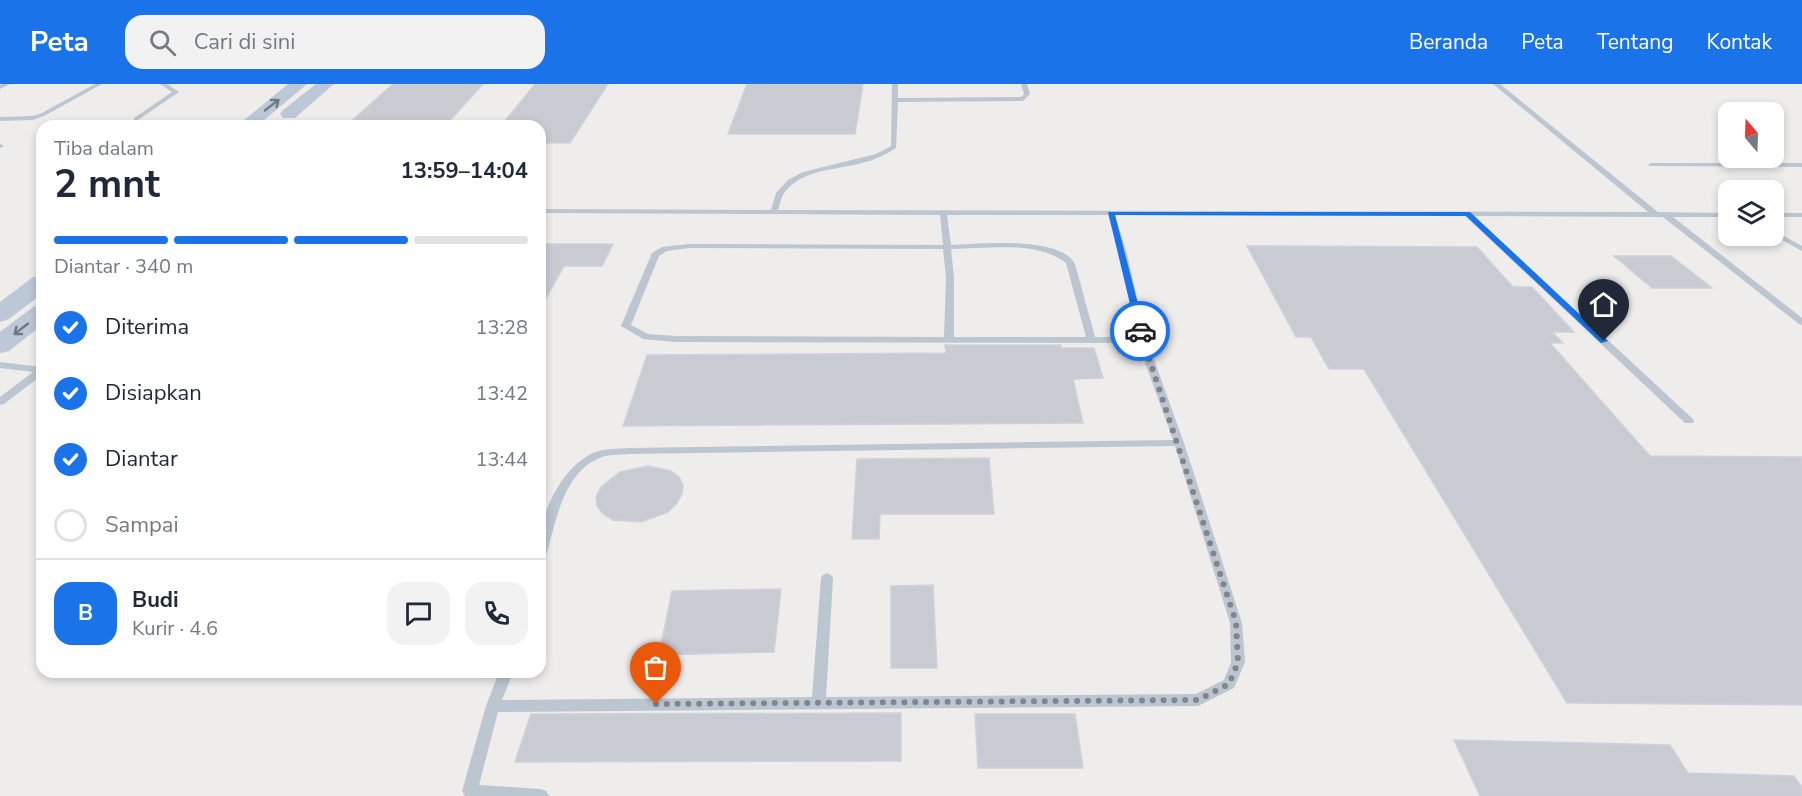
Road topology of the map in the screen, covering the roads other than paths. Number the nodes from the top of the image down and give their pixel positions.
1 (7, 84) edge
2 (99, 84) edge
3 (163, 84) edge
4 (299, 84) edge
5 (326, 84) edge
6 (895, 84) edge
7 (1024, 84) edge
8 (1496, 84) edge
9 (0, 87) edge
10 (894, 100) junction
11 (135, 118) dead end
12 (0, 119) edge
13 (254, 120) edge
14 (282, 120) edge
15 (1650, 165) dead end
16 (1802, 165) edge
17 (546, 211) edge
18 (774, 211) junction
19 (943, 212) junction
20 (1111, 213) junction
21 (1467, 213) junction
22 (1660, 214) junction
23 (1718, 214) edge
24 (1784, 215) edge
25 (1802, 215) edge
26 (1784, 238) edge
27 (947, 247) junction
28 (1802, 249) edge
29 (36, 287) edge
30 (0, 314) edge
31 (36, 317) edge
32 (1802, 322) edge
33 (949, 339) junction
34 (1092, 339) junction
35 (1142, 340) junction
36 (0, 345) edge
37 (0, 365) edge
38 (36, 369) edge
39 (36, 375) edge
40 (0, 402) edge
41 (1689, 421) dead end
42 (1179, 444) junction
43 (546, 538) edge
44 (827, 578) dead end
45 (504, 678) edge
46 (819, 702) junction
47 (493, 706) junction
48 (541, 796) edge

1 - 9 lane
2 - 12 lane
3 - 11 lane
13 -> 4 street
5 - 14 street
6 - 10 lane
7 - 10 lane
8 - 22 lane
10 - 18 lane
15 - 16 lane
17 - 18 lane
18 - 19 lane
19 - 20 lane
19 - 27 lane
20 - 21 lane
20 - 35 lane
21 - 22 lane
21 - 41 lane
22 - 23 lane
22 - 32 lane
24 - 25 lane
26 - 28 lane
27 - 33 lane
27 - 33 lane
27 - 34 lane
29 - 30 street
31 -> 36 street
33 - 34 lane
34 - 35 lane
35 - 42 lane
37 - 38 lane
39 - 40 lane
42 - 43 lane
42 - 46 lane
44 - 46 lane
45 - 47 lane
46 - 47 lane
47 - 48 lane

